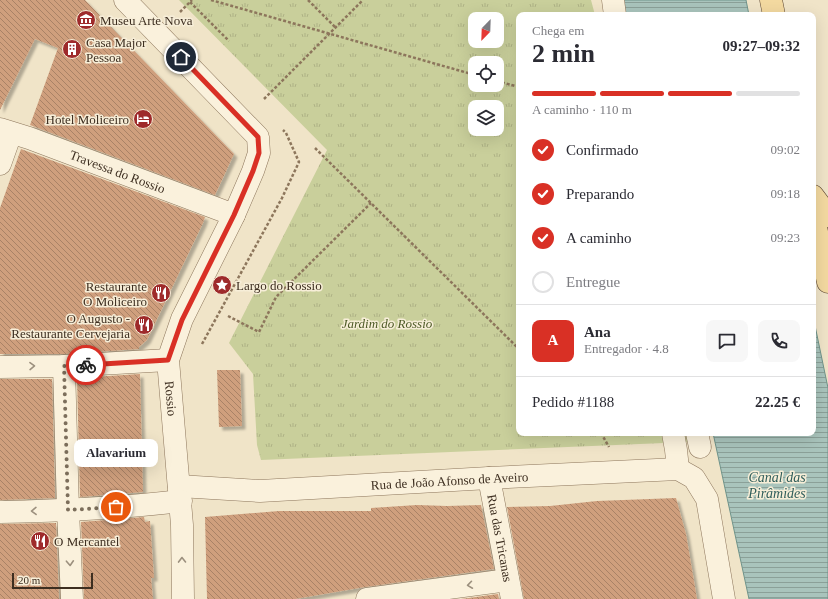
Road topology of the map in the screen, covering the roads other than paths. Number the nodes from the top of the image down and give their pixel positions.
1 (125, 0) edge
2 (613, 0) edge
3 (771, 0) edge
4 (615, 12) edge
5 (773, 12) edge
6 (5, 131) edge
7 (0, 164) edge
8 (816, 200) edge
9 (234, 215) junction
10 (828, 216) edge
11 (816, 228) edge
12 (828, 282) edge
13 (168, 360) junction
14 (64, 366) junction
15 (0, 367) edge
16 (674, 436) edge
17 (678, 470) junction
18 (489, 478) junction
19 (180, 494) junction
20 (68, 510) junction
21 (0, 512) edge
22 (510, 590) edge
23 (72, 599) edge
24 (183, 599) edge
25 (367, 599) edge
26 (724, 599) edge

1 - 9 street, Rossio
2 - 4 street
3 - 5 main road
6 - 7 street
6 - 9 street, Travessa do Rossio
8 - 10 main road
9 - 13 street, Rossio
11 - 12 main road
13 - 14 street
13 - 19 street, Rossio
15 -> 14 street
14 - 20 street
16 - 17 street
17 - 18 street, Rua de João Afonso de Aveiro
17 - 26 street
18 - 19 street, Rua de João Afonso de Aveiro
18 - 22 street, Rua das Tricanas
19 - 20 street, Rua de João Afonso de Aveiro
24 -> 19 street, Rossio
20 -> 21 street, Rua de João Afonso de Aveiro
20 -> 23 street
22 -> 25 street

